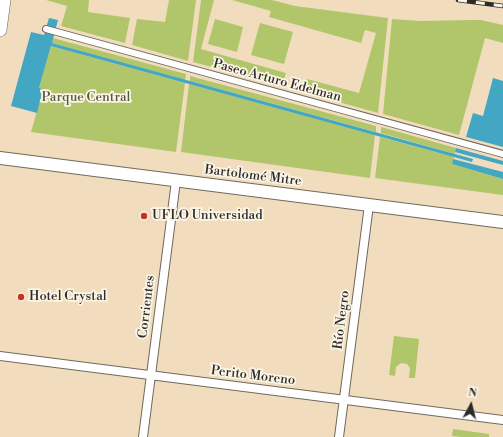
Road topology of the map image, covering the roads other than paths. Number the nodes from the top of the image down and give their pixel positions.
1 (4, 0) edge
2 (46, 29) dead end
3 (0, 30) edge
4 (503, 154) edge
5 (0, 158) edge
6 (176, 181) junction
7 (369, 205) junction
8 (503, 222) edge
9 (0, 356) edge
10 (151, 376) junction
11 (344, 400) junction
12 (503, 420) edge
13 (143, 437) edge
14 (339, 437) edge

1 - 3 main road
2 - 4 street, Paseo Arturo Edelman
5 - 6 main road, Bartolomé Mitre
6 - 7 main road, Bartolomé Mitre
6 - 10 street, Corrientes
7 - 8 main road, Bartolomé Mitre
7 - 11 street, Río Negro
9 - 10 street, Perito Moreno
10 - 11 street, Perito Moreno
10 - 13 street, Corrientes
11 - 12 street, Perito Moreno
11 - 14 street, Río Negro

